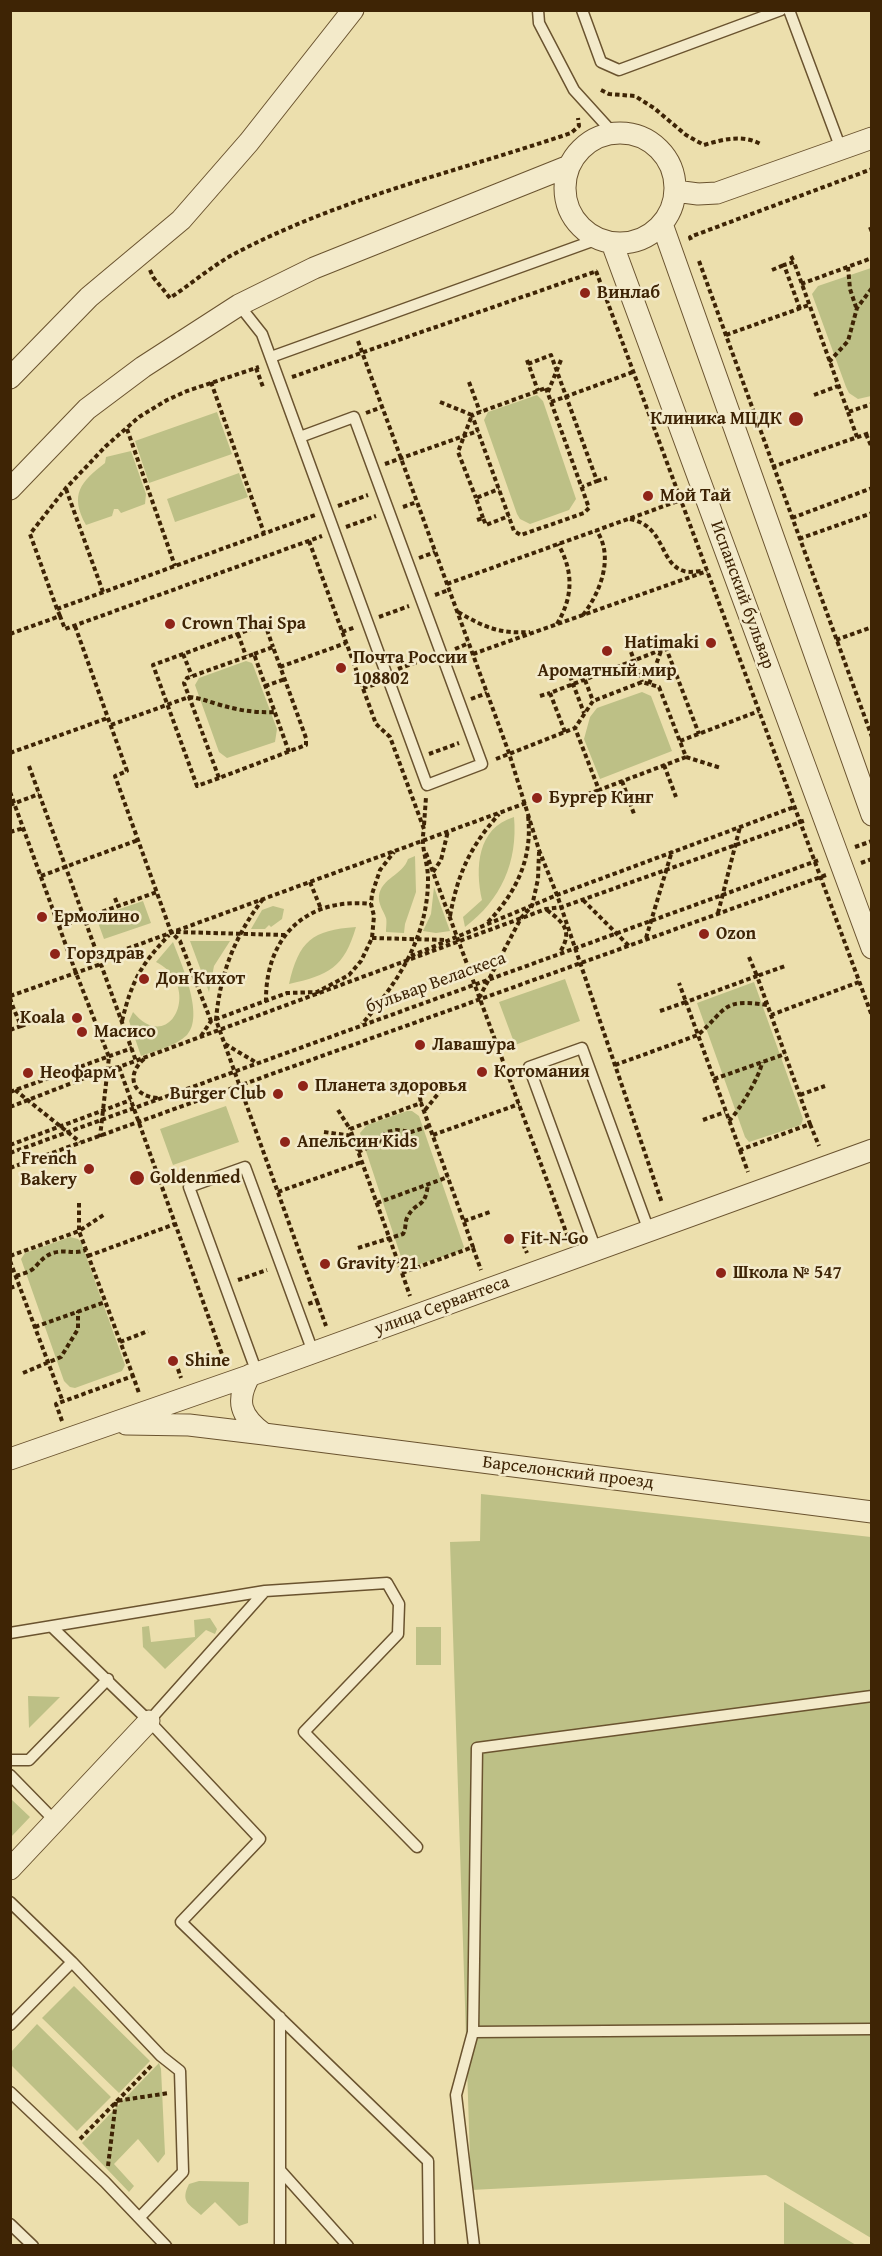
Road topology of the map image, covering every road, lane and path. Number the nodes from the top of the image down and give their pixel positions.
1 (353, 10) edge
2 (538, 10) edge
3 (582, 10) edge
4 (781, 10) edge
5 (789, 10) edge
6 (602, 90) dead end
7 (577, 108) dead end
8 (613, 133) junction
9 (872, 138) edge
10 (762, 145) dead end
11 (841, 149) junction
12 (569, 166) junction
13 (872, 169) edge
14 (675, 191) junction
15 (662, 224) junction
16 (690, 237) junction
17 (605, 241) junction
18 (670, 244) junction
19 (694, 248) dead end
20 (142, 253) junction
21 (791, 256) dead end
22 (872, 258) edge
23 (698, 259) dead end
24 (794, 262) junction
25 (620, 263) junction
26 (784, 266) junction
27 (848, 267) junction
28 (772, 270) dead end
29 (596, 271) junction
30 (801, 284) junction
31 (872, 288) edge
32 (239, 305) junction
33 (809, 305) junction
34 (856, 308) junction
35 (800, 309) junction
36 (726, 335) junction
37 (362, 353) junction
38 (271, 357) junction
39 (561, 360) dead end
40 (830, 362) junction
41 (256, 368) dead end
42 (556, 372) junction
43 (633, 372) junction
44 (10, 378) edge
45 (279, 381) junction
46 (211, 382) junction
47 (469, 382) dead end
48 (838, 386) junction
49 (263, 387) dead end
50 (538, 391) junction
51 (547, 394) junction
52 (814, 394) dead end
53 (566, 396) junction
54 (441, 402) dead end
55 (550, 402) junction
56 (872, 404) edge
57 (480, 412) junction
58 (848, 412) junction
59 (472, 415) junction
60 (127, 429) junction
61 (478, 431) junction
62 (869, 433) edge
63 (464, 436) junction
64 (300, 437) junction
65 (857, 437) junction
66 (872, 448) edge
67 (401, 459) junction
68 (774, 467) junction
69 (751, 475) junction
70 (607, 478) dead end
71 (597, 481) junction
72 (582, 487) junction
73 (66, 488) junction
74 (872, 488) edge
75 (10, 489) edge
76 (499, 489) junction
77 (381, 490) junction
78 (704, 492) junction
79 (476, 498) junction
80 (681, 500) junction
81 (417, 502) junction
82 (327, 510) junction
83 (389, 512) junction
84 (509, 516) junction
85 (483, 518) junction
86 (792, 518) junction
87 (628, 519) junction
88 (477, 520) dead end
89 (596, 530) junction
90 (334, 532) junction
91 (264, 533) junction
92 (309, 541) junction
93 (558, 544) junction
94 (175, 566) junction
95 (707, 571) junction
96 (447, 584) junction
97 (103, 592) junction
98 (422, 601) junction
99 (57, 609) junction
100 (457, 612) junction
101 (583, 615) junction
102 (60, 616) junction
103 (368, 622) junction
104 (556, 625) junction
105 (75, 626) junction
106 (872, 627) edge
107 (536, 632) junction
108 (10, 634) edge
109 (238, 634) junction
110 (836, 640) junction
111 (346, 643) junction
112 (674, 646) dead end
113 (273, 647) junction
114 (666, 648) junction
115 (661, 651) junction
116 (631, 652) dead end
117 (183, 654) junction
118 (254, 654) junction
119 (473, 654) junction
120 (246, 656) junction
121 (634, 660) junction
122 (280, 667) junction
123 (192, 676) junction
124 (570, 676) dead end
125 (285, 679) junction
126 (585, 680) junction
127 (642, 682) junction
128 (573, 684) junction
129 (649, 684) junction
130 (265, 686) junction
131 (550, 693) junction
132 (540, 696) dead end
133 (189, 697) junction
134 (593, 701) junction
135 (168, 705) junction
136 (759, 711) junction
137 (275, 712) junction
138 (585, 714) junction
139 (108, 718) junction
140 (111, 725) junction
141 (575, 728) junction
142 (565, 732) junction
143 (699, 734) junction
144 (872, 737) edge
145 (472, 738) junction
146 (680, 741) junction
147 (289, 752) junction
148 (10, 753) edge
149 (509, 753) junction
150 (686, 757) junction
151 (417, 758) junction
152 (400, 764) junction
153 (29, 765) dead end
154 (664, 765) junction
155 (721, 768) dead end
156 (219, 778) junction
157 (622, 781) junction
158 (427, 785) junction
159 (599, 790) junction
160 (10, 792) edge
161 (39, 794) junction
162 (580, 797) dead end
163 (676, 797) dead end
164 (526, 803) junction
165 (13, 804) edge
166 (794, 807) junction
167 (499, 814) junction
168 (634, 814) dead end
169 (872, 815) edge
170 (800, 822) junction
171 (740, 826) junction
172 (24, 828) junction
173 (424, 829) junction
174 (448, 831) junction
175 (10, 832) edge
176 (138, 840) junction
177 (422, 841) junction
178 (872, 841) edge
179 (735, 846) junction
180 (539, 849) junction
181 (672, 851) junction
182 (394, 852) junction
183 (837, 854) junction
184 (814, 861) junction
185 (66, 867) junction
186 (666, 870) junction
187 (433, 872) junction
188 (41, 876) junction
189 (820, 877) junction
190 (429, 878) junction
191 (310, 882) junction
192 (157, 892) junction
193 (557, 895) junction
194 (722, 895) junction
195 (115, 898) dead end
196 (264, 899) junction
197 (583, 900) junction
198 (371, 904) junction
199 (118, 906) junction
200 (532, 906) junction
201 (562, 908) junction
202 (321, 909) junction
203 (546, 909) junction
204 (718, 914) junction
205 (450, 917) junction
206 (84, 918) junction
207 (521, 918) junction
208 (651, 921) junction
209 (485, 925) junction
210 (60, 927) junction
211 (171, 932) junction
212 (617, 933) junction
213 (239, 934) junction
214 (285, 935) junction
215 (372, 938) junction
216 (458, 939) junction
217 (646, 939) junction
218 (417, 940) junction
219 (449, 940) junction
220 (630, 946) junction
221 (576, 948) junction
222 (872, 948) edge
223 (560, 952) junction
224 (411, 956) junction
225 (749, 957) dead end
226 (99, 958) junction
227 (407, 961) junction
228 (581, 963) junction
229 (101, 964) junction
230 (785, 966) dead end
231 (76, 973) junction
232 (757, 976) junction
233 (490, 978) junction
234 (859, 982) junction
235 (679, 983) dead end
236 (474, 984) junction
237 (10, 997) edge
238 (479, 998) junction
239 (266, 1002) junction
240 (686, 1002) junction
241 (767, 1005) junction
242 (12, 1007) edge
243 (660, 1011) dead end
244 (771, 1015) junction
245 (872, 1016) edge
246 (38, 1020) dead end
247 (213, 1020) junction
248 (122, 1022) junction
249 (362, 1024) junction
250 (21, 1026) junction
251 (10, 1030) edge
252 (219, 1030) junction
253 (698, 1035) junction
254 (200, 1037) junction
255 (224, 1044) junction
256 (132, 1048) junction
257 (785, 1054) junction
258 (109, 1057) junction
259 (147, 1057) junction
260 (136, 1061) junction
261 (762, 1062) junction
262 (257, 1063) junction
263 (615, 1065) junction
264 (119, 1067) junction
265 (108, 1069) junction
266 (234, 1071) junction
267 (714, 1079) junction
268 (417, 1082) dead end
269 (446, 1084) dead end
270 (239, 1086) junction
271 (825, 1086) dead end
272 (13, 1091) edge
273 (800, 1095) junction
274 (160, 1098) junction
275 (131, 1100) junction
276 (28, 1101) junction
277 (421, 1103) junction
278 (519, 1104) junction
279 (10, 1107) edge
280 (134, 1108) junction
281 (103, 1110) junction
282 (338, 1110) dead end
283 (424, 1110) junction
284 (726, 1112) junction
285 (102, 1119) junction
286 (703, 1120) dead end
287 (729, 1121) junction
288 (139, 1122) junction
289 (810, 1124) junction
290 (60, 1126) junction
291 (430, 1126) junction
292 (350, 1129) junction
293 (68, 1132) junction
294 (324, 1132) dead end
295 (433, 1135) junction
296 (353, 1136) junction
297 (100, 1137) junction
298 (81, 1142) junction
299 (10, 1145) edge
300 (819, 1146) dead end
301 (740, 1150) junction
302 (872, 1150) edge
303 (358, 1152) junction
304 (10, 1153) edge
305 (362, 1162) junction
306 (12, 1166) edge
307 (748, 1172) dead end
308 (448, 1177) junction
309 (428, 1184) junction
310 (278, 1192) junction
311 (79, 1203) dead end
312 (377, 1203) junction
313 (662, 1203) dead end
314 (490, 1212) dead end
315 (105, 1214) dead end
316 (464, 1221) junction
317 (175, 1224) junction
318 (79, 1231) junction
319 (649, 1231) junction
320 (389, 1237) junction
321 (523, 1244) dead end
322 (473, 1247) junction
323 (358, 1248) dead end
324 (596, 1250) junction
325 (87, 1253) junction
326 (527, 1253) dead end
327 (10, 1256) edge
328 (575, 1257) junction
329 (301, 1258) junction
330 (10, 1261) edge
331 (281, 1265) junction
332 (481, 1270) dead end
333 (402, 1273) junction
334 (16, 1276) junction
335 (20, 1285) junction
336 (225, 1285) junction
337 (10, 1288) edge
338 (200, 1294) junction
339 (410, 1296) dead end
340 (317, 1301) junction
341 (105, 1302) junction
342 (297, 1308) junction
343 (78, 1311) junction
344 (326, 1326) dead end
345 (35, 1327) junction
346 (148, 1332) dead end
347 (120, 1342) junction
348 (313, 1352) junction
349 (48, 1363) junction
350 (225, 1363) dead end
351 (178, 1369) dead end
352 (23, 1373) dead end
353 (254, 1374) junction
354 (133, 1376) junction
355 (182, 1379) dead end
356 (140, 1394) dead end
357 (63, 1402) junction
358 (63, 1422) dead end
359 (111, 1424) junction
360 (264, 1434) junction
361 (10, 1459) edge
362 (872, 1512) edge
363 (265, 1591) junction
364 (52, 1627) junction
365 (10, 1633) edge
366 (108, 1679) junction
367 (872, 1696) edge
368 (149, 1721) junction
369 (10, 1760) edge
370 (10, 1775) edge
371 (56, 1821) junction
372 (417, 1847) dead end
373 (10, 1869) edge
374 (10, 1902) edge
375 (72, 1962) junction
376 (280, 2017) junction
377 (10, 2025) edge
378 (872, 2030) edge
379 (473, 2031) junction
380 (161, 2056) junction
381 (181, 2091) junction
382 (10, 2092) edge
383 (116, 2101) junction
384 (70, 2149) junction
385 (280, 2170) junction
386 (105, 2182) junction
387 (140, 2217) junction
388 (10, 2224) edge
389 (33, 2246) edge
390 (166, 2246) edge
391 (280, 2246) edge
392 (348, 2246) edge
393 (429, 2246) edge
394 (474, 2246) edge

1 - 20 street
2 - 8 lane
3 - 4 lane
5 - 11 lane
6 - 10 path
7 - 20 path
8 - 12 street
8 - 14 street
9 - 11 street
11 - 14 street
12 - 17 street
12 - 32 street
13 - 16 path
14 - 15 street
15 - 17 street
15 - 18 street
16 - 18 path
16 - 19 path
17 - 25 street, Испанский бульвар
17 - 38 lane
18 - 69 street
20 - 44 street
21 - 24 path
22 - 27 path
23 - 36 path
24 - 26 path
24 - 30 path
25 - 29 path
25 - 78 street, Испанский бульвар
26 - 28 path
26 - 35 path
27 - 30 path
27 - 34 path
29 - 37 path
29 - 43 path
30 - 33 path
31 - 34 path
32 - 38 lane
32 - 75 street
33 - 35 path
33 - 40 path
34 - 40 path
35 - 36 path
36 - 68 path
37 - 45 path
37 - 67 path
38 - 45 lane
39 - 42 path
40 - 48 path
41 - 46 path
42 - 50 path
42 - 51 path
42 - 53 path
43 - 53 path
43 - 80 path
45 - 49 path
45 - 64 lane
46 - 60 path
46 - 91 path
47 - 57 path
48 - 52 path
48 - 58 path
50 - 51 path
50 - 57 path
51 - 55 path
53 - 55 path
53 - 71 path
54 - 59 path
55 - 72 path
56 - 58 path
57 - 59 path
58 - 65 path
59 - 61 path
59 - 63 path
60 - 73 path
60 - 94 path
61 - 63 path
61 - 76 path
62 - 65 path
62 - 66 path
63 - 67 path
63 - 79 path
64 - 77 lane
64 - 82 lane
65 - 68 path
67 - 81 path
68 - 69 path
68 - 86 path
69 - 169 street
70 - 71 path
71 - 72 path
72 - 84 path
73 - 97 path
73 - 99 path
74 - 86 path
76 - 79 path
76 - 84 path
77 - 82 path
77 - 83 lane
78 - 80 path
78 - 183 street, Испанский бульвар
79 - 85 path
80 - 87 path
80 - 95 path
81 - 83 path
81 - 96 path
82 - 90 lane
82 - 91 path
83 - 90 path
83 - 98 lane
84 - 85 path
85 - 88 path
86 - 110 path
87 - 89 path
87 - 95 path
89 - 93 path
89 - 101 path
90 - 92 path
90 - 103 lane
91 - 94 path
92 - 105 path
92 - 111 path
93 - 96 path
93 - 104 path
94 - 97 path
95 - 101 path
95 - 136 path
96 - 100 path
97 - 99 path
98 - 103 path
98 - 145 lane
99 - 102 path
100 - 107 path
100 - 119 path
101 - 104 path
102 - 105 path
102 - 108 path
103 - 151 lane
104 - 107 path
105 - 139 path
106 - 110 path
107 - 119 path
109 - 113 path
109 - 117 path
109 - 120 path
110 - 144 path
111 - 122 path
111 - 152 path
112 - 114 path
113 - 118 path
113 - 122 path
114 - 115 path
114 - 143 path
115 - 121 path
115 - 129 path
116 - 121 path
117 - 123 path
117 - 135 path
118 - 120 path
118 - 130 path
119 - 149 path
120 - 123 path
121 - 126 path
121 - 127 path
122 - 125 path
123 - 133 path
124 - 128 path
125 - 130 path
125 - 147 path
126 - 128 path
126 - 134 path
127 - 129 path
127 - 134 path
128 - 131 path
128 - 138 path
129 - 146 path
130 - 137 path
131 - 132 path
131 - 142 path
133 - 135 path
133 - 137 path
133 - 156 path
134 - 138 path
135 - 140 path
135 - 156 path
136 - 143 path
136 - 166 path
137 - 147 path
138 - 141 path
139 - 140 path
139 - 148 path
140 - 176 path
141 - 142 path
141 - 159 path
142 - 149 path
143 - 146 path
145 - 151 path
145 - 158 lane
146 - 150 path
147 - 156 path
149 - 164 path
150 - 154 path
150 - 155 path
151 - 152 path
151 - 158 lane
152 - 173 path
153 - 161 path
154 - 157 path
154 - 163 path
157 - 159 path
157 - 168 path
158 - 173 path
159 - 162 path
160 - 165 path
161 - 165 path
161 - 185 path
164 - 167 path
164 - 180 path
164 - 209 path
165 - 172 path
166 - 170 path
166 - 171 path, бульвар Веласкеса
167 - 174 path
167 - 205 path
170 - 179 path, бульвар Веласкеса
170 - 184 path
171 - 179 path
171 - 181 path, бульвар Веласкеса
172 - 175 path
172 - 188 path
173 - 177 path
174 - 177 path
174 - 187 path
176 - 185 path
176 - 192 path
177 - 182 path
177 - 187 path
177 - 190 path
178 - 183 path, бульвар Веласкеса
179 - 186 path, бульвар Веласкеса
179 - 194 path
180 - 193 path
180 - 200 path
181 - 186 path
181 - 193 path, бульвар Веласкеса
182 - 191 path
182 - 198 path
183 - 184 path, бульвар Веласкеса
183 - 222 street, Испанский бульвар
184 - 189 path
184 - 194 path, бульвар Веласкеса
185 - 188 path
185 - 206 path
186 - 197 path, бульвар Веласкеса
186 - 208 path
187 - 190 path
187 - 205 path
188 - 210 path
189 - 204 path, бульвар Веласкеса
189 - 234 path
190 - 218 path
191 - 196 path
191 - 202 path
192 - 199 path
192 - 211 path
193 - 200 path, бульвар Веласкеса
193 - 201 path
194 - 204 path
194 - 208 path, бульвар Веласкеса
195 - 199 path
196 - 211 path
196 - 213 path
197 - 201 path, бульвар Веласкеса
197 - 212 path
198 - 202 path
198 - 215 path
199 - 206 path
200 - 207 path
200 - 209 path, бульвар Веласкеса
201 - 203 path, бульвар Веласкеса
201 - 221 path
202 - 214 path
203 - 207 path, бульвар Веласкеса
203 - 223 path
204 - 217 path, бульвар Веласкеса
205 - 216 path
206 - 210 path
206 - 226 path
207 - 216 path, бульвар Веласкеса
207 - 233 path
208 - 212 path, бульвар Веласкеса
208 - 217 path
209 - 216 path, бульвар Веласкеса
210 - 231 path
211 - 213 path
211 - 226 path
211 - 247 path
211 - 248 path
212 - 220 path
212 - 221 path, бульвар Веласкеса
213 - 214 path
213 - 247 path
214 - 239 path
215 - 218 path
215 - 239 path
216 - 219 path, бульвар Веласкеса
216 - 227 path, бульвар Веласкеса
216 - 236 path
217 - 220 path, бульвар Веласкеса
218 - 219 path
218 - 224 path
219 - 224 path, бульвар Веласкеса
220 - 228 path, бульвар Веласкеса
221 - 223 path, бульвар Веласкеса
221 - 228 path
223 - 233 path, бульвар Веласкеса
224 - 227 path
225 - 232 path
226 - 229 path
227 - 249 path
227 - 252 path, бульвар Веласкеса
228 - 238 path, бульвар Веласкеса
228 - 263 path
229 - 231 path
229 - 248 path
230 - 232 path
231 - 237 path
231 - 258 path
232 - 240 path
232 - 241 path
233 - 236 path, бульвар Веласкеса
233 - 238 path
234 - 244 path
234 - 245 path
235 - 240 path
236 - 238 path
236 - 249 path, бульвар Веласкеса
237 - 242 path
238 - 270 path, бульвар Веласкеса
238 - 278 path
239 - 247 path
240 - 243 path
240 - 253 path
241 - 244 path
241 - 253 path
242 - 250 path
244 - 257 path
246 - 250 path
247 - 252 path
247 - 254 path
248 - 256 path
249 - 262 path, бульвар Веласкеса
250 - 251 path
252 - 254 path, бульвар Веласкеса
252 - 255 path
253 - 263 path
253 - 267 path
254 - 259 path, бульвар Веласкеса
255 - 262 path
255 - 266 path
256 - 258 path
256 - 260 path
257 - 261 path
257 - 273 path
258 - 265 path
258 - 272 path
259 - 260 path, бульвар Веласкеса
259 - 274 path
260 - 264 path, бульвар Веласкеса
261 - 267 path
261 - 287 path
262 - 266 path, бульвар Веласкеса
263 - 313 path
264 - 265 path, бульвар Веласкеса
264 - 275 path
265 - 276 path, бульвар Веласкеса
265 - 281 path
266 - 270 path
266 - 274 path, бульвар Веласкеса
267 - 284 path
268 - 277 path
269 - 283 path
270 - 288 path, бульвар Веласкеса
270 - 310 path
271 - 273 path
272 - 276 path
273 - 289 path
274 - 280 path, бульвар Веласкеса
275 - 280 path
275 - 281 path
276 - 279 path, бульвар Веласкеса
276 - 290 path
277 - 283 path
277 - 292 path
278 - 295 path
278 - 328 path
280 - 285 path, бульвар Веласкеса
280 - 288 path
281 - 285 path
281 - 290 path
282 - 292 path
283 - 291 path
284 - 286 path
284 - 287 path
285 - 293 path, бульвар Веласкеса
285 - 297 path
287 - 301 path
288 - 297 path, бульвар Веласкеса
288 - 317 path
289 - 300 path
289 - 301 path
290 - 293 path
290 - 299 path
291 - 295 path
291 - 303 path
292 - 296 path
293 - 298 path
293 - 304 path, бульвар Веласкеса
294 - 296 path
295 - 308 path
296 - 303 path
297 - 298 path, бульвар Веласкеса
298 - 306 path, бульвар Веласкеса
301 - 307 path
302 - 319 street, улица Сервантеса
303 - 305 path
305 - 310 path
305 - 312 path
308 - 309 path
308 - 316 path
309 - 312 path
309 - 320 path
310 - 329 path
311 - 318 path
312 - 320 path
314 - 316 path
315 - 318 path
316 - 322 path
317 - 325 path
317 - 338 path
318 - 325 path
318 - 327 path
319 - 324 street, улица Сервантеса
319 - 324 lane
320 - 323 path
320 - 333 path
321 - 326 path
322 - 332 path
322 - 333 path
324 - 328 street, улица Сервантеса
325 - 334 path
325 - 341 path
328 - 348 street, улица Сервантеса
329 - 331 path
329 - 340 path
330 - 334 path
331 - 336 path
331 - 336 lane
331 - 342 lane
333 - 339 path
334 - 335 path
335 - 337 path
335 - 345 path
336 - 338 path
336 - 353 lane
338 - 350 path
340 - 342 path
340 - 344 path
341 - 343 path
341 - 347 path
342 - 348 lane
343 - 345 path
343 - 349 path
345 - 349 path
346 - 347 path
347 - 354 path
348 - 353 street, улица Сервантеса
349 - 352 path
349 - 357 path
351 - 355 path
353 - 359 street, улица Сервантеса
353 - 360 street
354 - 356 path
354 - 357 path
357 - 358 path
359 - 360 street, Барселонский проезд
359 - 361 street, улица Сервантеса
360 - 362 street, Барселонский проезд
363 - 364 lane
363 - 368 lane
363 - 372 lane
364 - 365 lane
364 - 366 lane
366 - 368 lane
366 - 369 lane
367 - 379 lane
368 - 371 street
368 - 376 lane
370 - 371 lane
371 - 373 street
374 - 375 lane
375 - 377 lane
375 - 380 lane
376 - 385 lane
376 - 393 lane
378 - 379 lane
379 - 394 lane
380 - 381 lane
380 - 383 path
381 - 383 path
381 - 387 lane
382 - 384 lane
383 - 384 path
383 - 386 path
384 - 386 lane
385 - 391 lane
385 - 392 lane
386 - 387 lane
387 - 390 lane
388 - 389 lane

